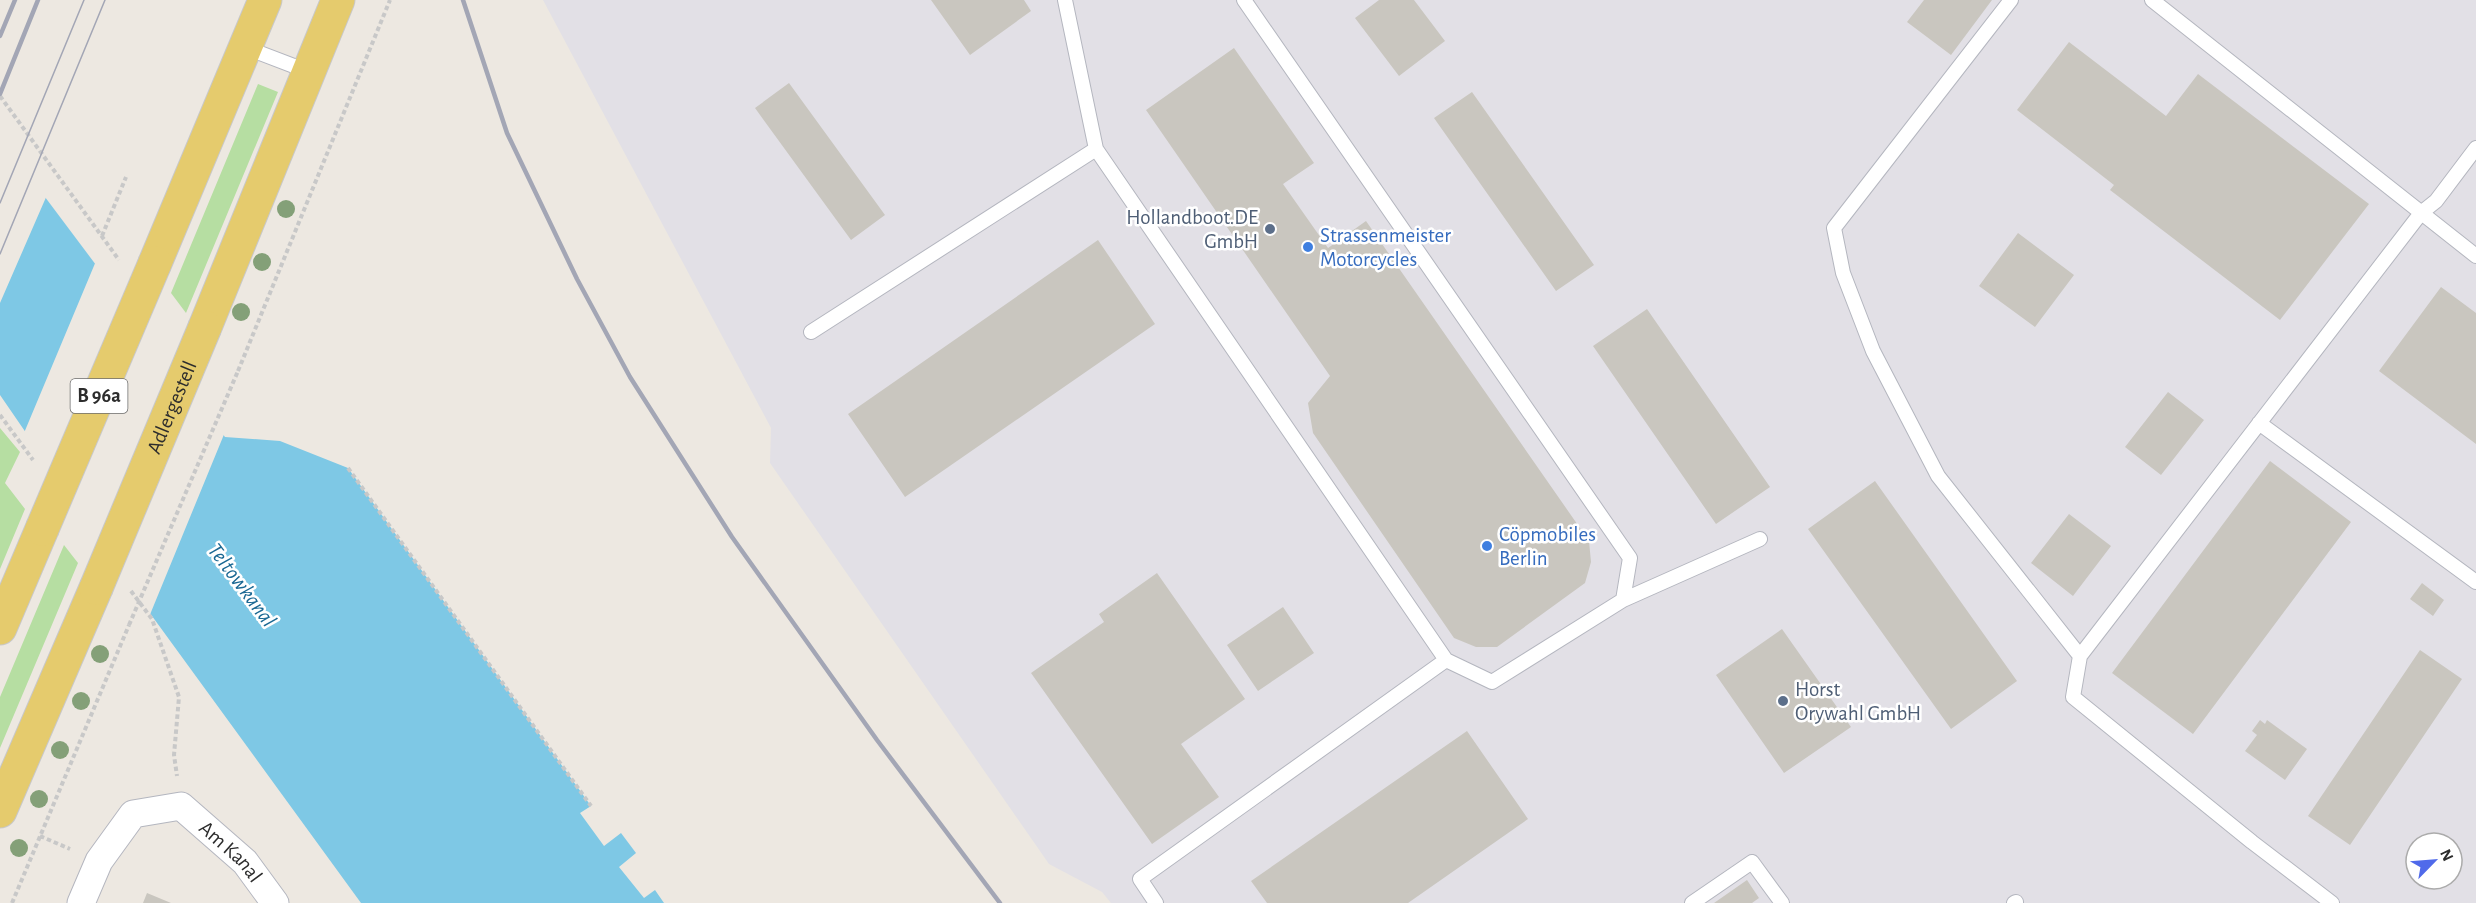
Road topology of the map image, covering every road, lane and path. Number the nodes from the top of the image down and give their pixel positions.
1 (265, 0) edge
2 (338, 0) edge
3 (390, 0) edge
4 (1065, 0) edge
5 (1244, 0) edge
6 (2011, 0) edge
7 (2152, 0) edge
8 (244, 47) junction
9 (307, 71) junction
10 (0, 96) edge
11 (2476, 148) edge
12 (1096, 149) junction
13 (126, 177) dead end
14 (2421, 213) junction
15 (102, 236) junction
16 (2476, 256) edge
17 (122, 264) dead end
18 (811, 332) dead end
19 (2259, 423) junction
20 (348, 468) dead end
21 (1760, 539) dead end
22 (2476, 582) edge
23 (1623, 600) junction
24 (0, 628) edge
25 (2080, 656) junction
26 (1446, 660) junction
27 (591, 806) dead end
28 (0, 811) edge
29 (12, 903) edge
30 (81, 903) edge
31 (275, 903) edge
32 (1156, 903) edge
33 (1692, 903) edge
34 (1782, 903) edge
35 (2332, 903) edge

1 - 8 main road, B 96a
2 - 9 main road, Adlergestell
3 - 29 path, bridge
4 - 12 lane
5 - 23 lane
6 - 25 lane
7 - 14 lane
8 - 9 lane
8 - 24 main road, B 96a, bridge
9 - 28 main road, Adlergestell, bridge
10 - 15 path
11 - 14 lane
12 - 18 lane
12 - 26 lane
13 - 15 path
14 - 16 lane
14 - 19 lane
15 - 17 path
19 - 22 lane
19 - 25 lane
20 - 27 path
21 - 23 lane
23 - 26 lane
25 - 35 lane
26 - 32 lane
30 - 31 street, Am Kanal
33 - 34 lane

